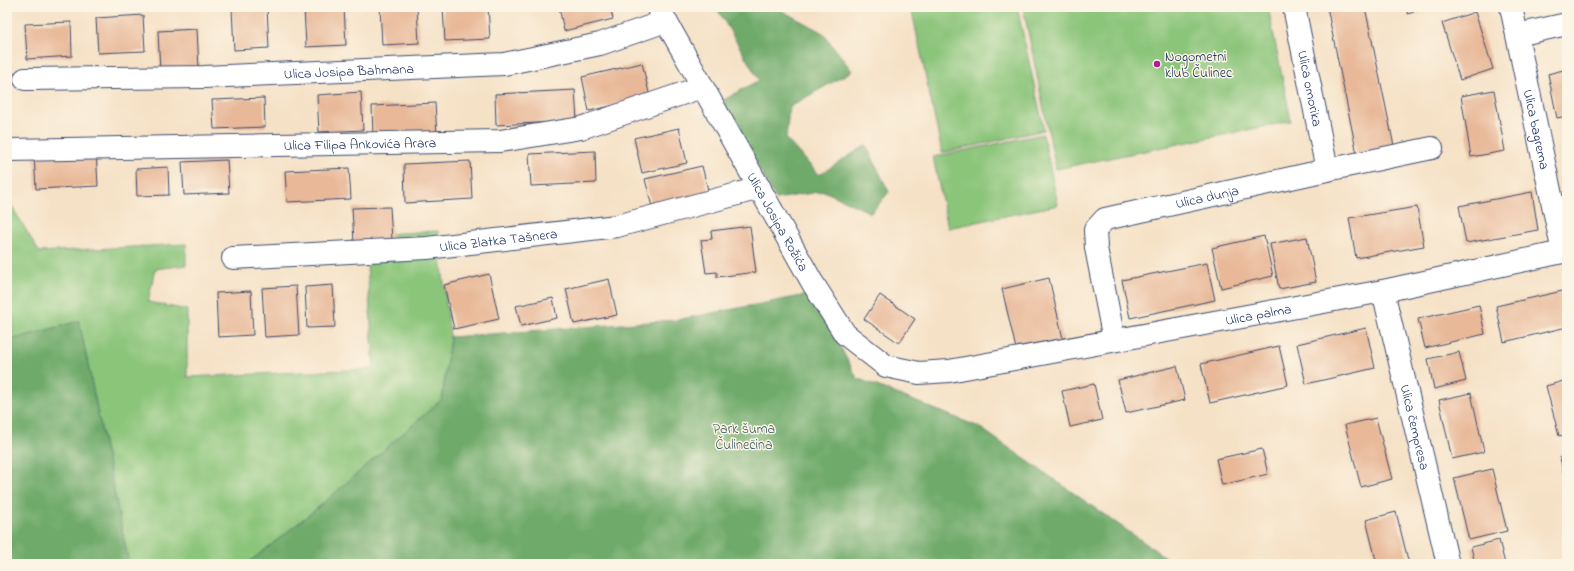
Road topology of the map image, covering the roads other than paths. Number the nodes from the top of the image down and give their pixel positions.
1 (1294, 7) edge
2 (1511, 7) edge
3 (662, 14) edge
4 (1567, 24) edge
5 (1516, 35) junction
6 (25, 79) dead end
7 (702, 87) junction
8 (1432, 148) dead end
9 (10, 150) dead end
10 (1327, 170) junction
11 (760, 188) junction
12 (1565, 252) edge
13 (232, 258) dead end
14 (1383, 291) junction
15 (1114, 340) junction
16 (949, 371) joint
17 (1448, 564) edge

1 - 10 street, Ulica omorika
2 - 5 street, Ulica bagrema
3 - 6 street, Ulica Josipa Bahmana
3 - 7 street, Ulica Josipa Rožića
4 - 5 street
5 - 12 street, Ulica bagrema
7 - 9 street, Ulica Filipa Ankovića Arara
7 - 11 street, Ulica Josipa Rožića
8 - 10 street, Ulica dunja
10 - 15 street, Ulica dunja
11 - 13 street, Ulica Zlatka Tašnera
11 - 16 street, Ulica Josipa Rožića
12 - 14 street, Ulica palma
14 - 15 street, Ulica palma
14 - 17 street, Ulica čempresa
15 - 16 street, Ulica palma

